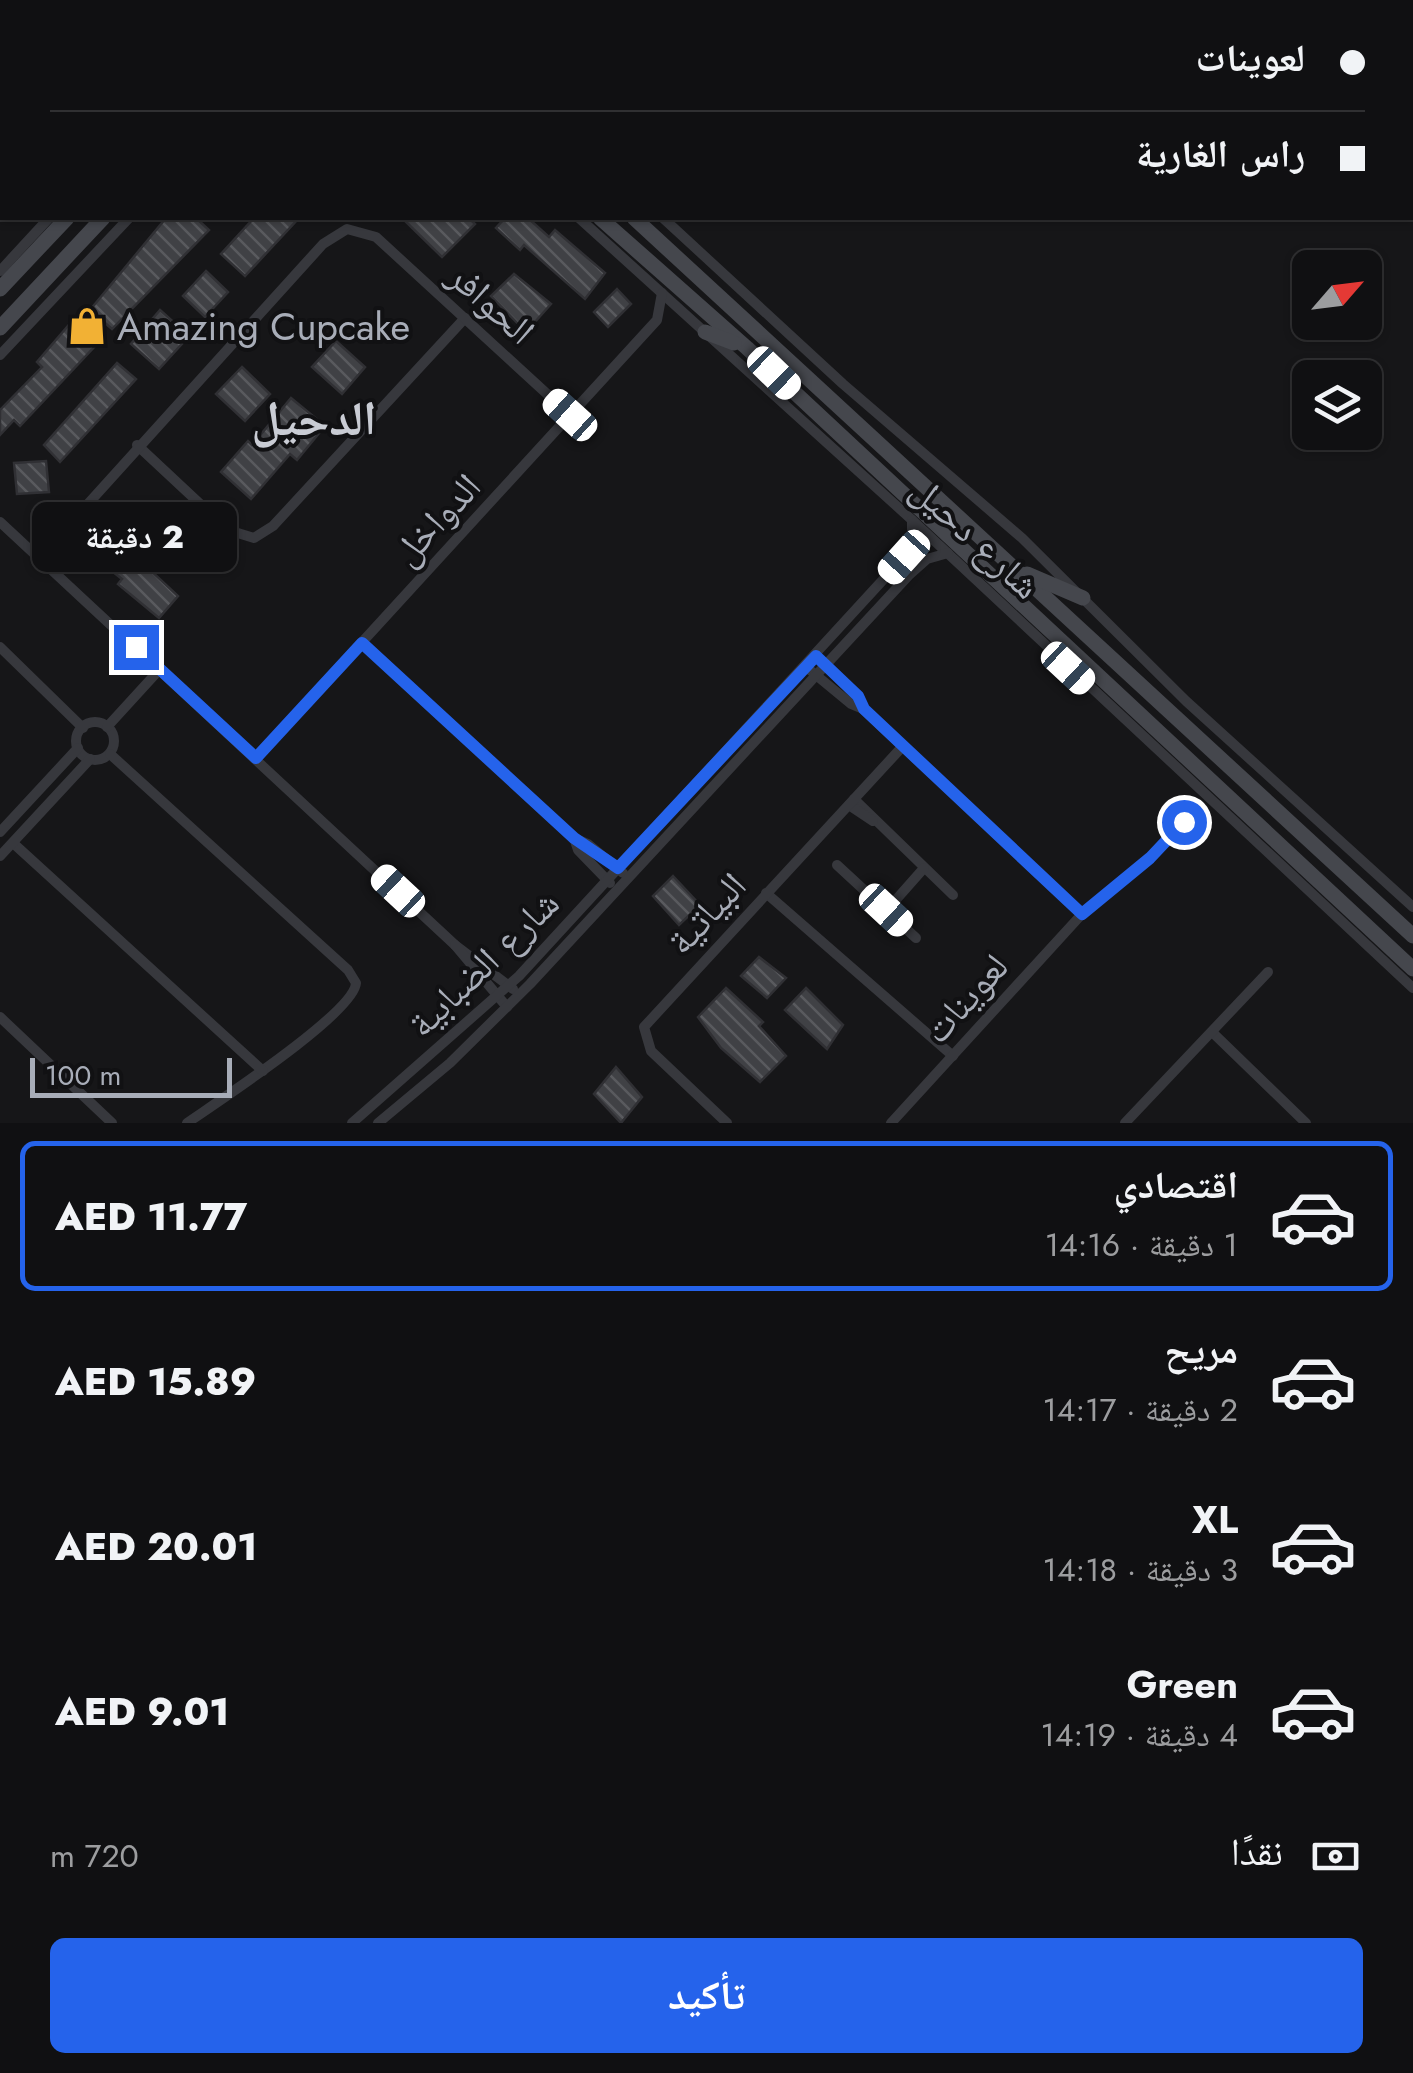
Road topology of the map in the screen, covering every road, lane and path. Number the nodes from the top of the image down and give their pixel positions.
1 (47, 220) edge
2 (65, 220) edge
3 (101, 220) edge
4 (126, 220) edge
5 (581, 220) edge
6 (602, 220) edge
7 (636, 220) edge
8 (665, 220) edge
9 (0, 271) edge
10 (658, 271) junction
11 (0, 288) edge
12 (662, 293) junction
13 (465, 318) junction
14 (689, 318) junction
15 (658, 320) junction
16 (0, 328) edge
17 (705, 332) junction
18 (747, 348) junction
19 (0, 356) edge
20 (570, 415) junction
21 (137, 445) junction
22 (912, 520) junction
23 (0, 522) edge
24 (948, 553) junction
25 (39, 558) junction
26 (1016, 568) junction
27 (987, 592) junction
28 (1083, 598) junction
29 (1016, 603) junction
30 (362, 643) junction
31 (0, 647) edge
32 (816, 656) junction
33 (805, 666) junction
34 (826, 666) junction
35 (160, 669) junction
36 (816, 676) junction
37 (864, 709) junction
38 (107, 726) junction
39 (83, 728) junction
40 (903, 746) junction
41 (78, 748) junction
42 (110, 754) junction
43 (256, 758) junction
44 (90, 759) junction
45 (851, 802) junction
46 (1184, 822) dead end
47 (0, 832) edge
48 (574, 838) junction
49 (13, 843) junction
50 (0, 856) edge
51 (838, 866) dead end
52 (618, 868) junction
53 (924, 868) junction
54 (629, 878) junction
55 (607, 880) junction
56 (617, 890) junction
57 (766, 892) junction
58 (952, 895) dead end
59 (1413, 908) edge
60 (886, 910) junction
61 (1082, 914) junction
62 (1413, 936) edge
63 (916, 938) dead end
64 (455, 944) junction
65 (1413, 968) edge
66 (1268, 972) dead end
67 (508, 986) junction
68 (1413, 988) edge
69 (520, 994) junction
70 (497, 996) junction
71 (507, 1007) junction
72 (0, 1017) edge
73 (1212, 1032) junction
74 (952, 1056) junction
75 (263, 1071) junction
76 (112, 1123) edge
77 (187, 1123) edge
78 (352, 1123) edge
79 (378, 1123) edge
80 (727, 1123) edge
81 (891, 1123) edge
82 (1125, 1123) edge
83 (1306, 1123) edge

1 - 9 street
2 - 11 main road
3 - 16 main road
4 - 19 street
5 - 12 street, شارع دحيل
6 - 10 main road, شارع دحيل
7 - 26 main road, شارع دحيل
8 - 28 street, شارع دحيل
10 - 12 main road
10 - 18 main road, شارع دحيل
12 - 14 street, شارع دحيل
12 - 15 street
13 - 20 street, الحوافر
13 - 21 street, الحوافر
13 - 21 street
14 - 15 street
14 - 17 street, شارع دحيل
15 - 20 street, الدواخل
17 - 18 main road
17 - 22 street, شارع دحيل
18 - 29 main road, شارع دحيل
20 - 30 street, الدواخل
21 - 25 street, الحوافر
22 - 24 street, شارع دحيل
22 - 32 street, شارع الضبابية
23 - 25 street
24 - 27 street, شارع دحيل
24 - 34 street, شارع الضبابية
25 - 35 street
26 - 28 main road
26 - 62 main road, شارع دحيل
27 - 29 main road
27 - 68 street, شارع دحيل
28 - 59 street, شارع دحيل
29 - 65 main road, شارع دحيل
30 - 43 street, الدواخل
30 - 48 street
31 - 39 street
32 - 33 street, شارع الضبابية
32 - 34 street
33 - 36 street
33 - 52 street, شارع الضبابية
34 - 36 street, شارع الضبابية
34 - 37 street
35 - 38 street
35 - 43 street
36 - 37 street
36 - 54 street, شارع الضبابية
37 - 40 street
38 - 39 street
38 - 42 street
39 - 41 street
40 - 45 street, البياتية
40 - 61 street
41 - 44 street
41 - 47 street
42 - 44 street
42 - 75 street
43 - 64 street
44 - 49 street
45 - 53 street
45 - 57 street, البياتية
46 - 61 street, لعوينات
48 - 52 street
48 - 55 street
49 - 50 street
49 - 75 street
51 - 60 street
52 - 54 street
52 - 55 street, شارع الضبابية
53 - 58 street
53 - 60 street
54 - 56 street, شارع الضبابية
55 - 56 street
55 - 67 street, شارع الضبابية
56 - 69 street, شارع الضبابية
57 - 74 street
57 - 80 street, البياتية
60 - 63 street
61 - 74 street, لعوينات
64 - 67 street
64 - 70 street
66 - 73 street
67 - 69 street
67 - 70 street, شارع الضبابية
69 - 71 street, شارع الضبابية
70 - 71 street
70 - 78 street, شارع الضبابية
71 - 79 street, شارع الضبابية
72 - 76 street
73 - 82 street
73 - 83 street
74 - 81 street, لعوينات
75 - 77 street

